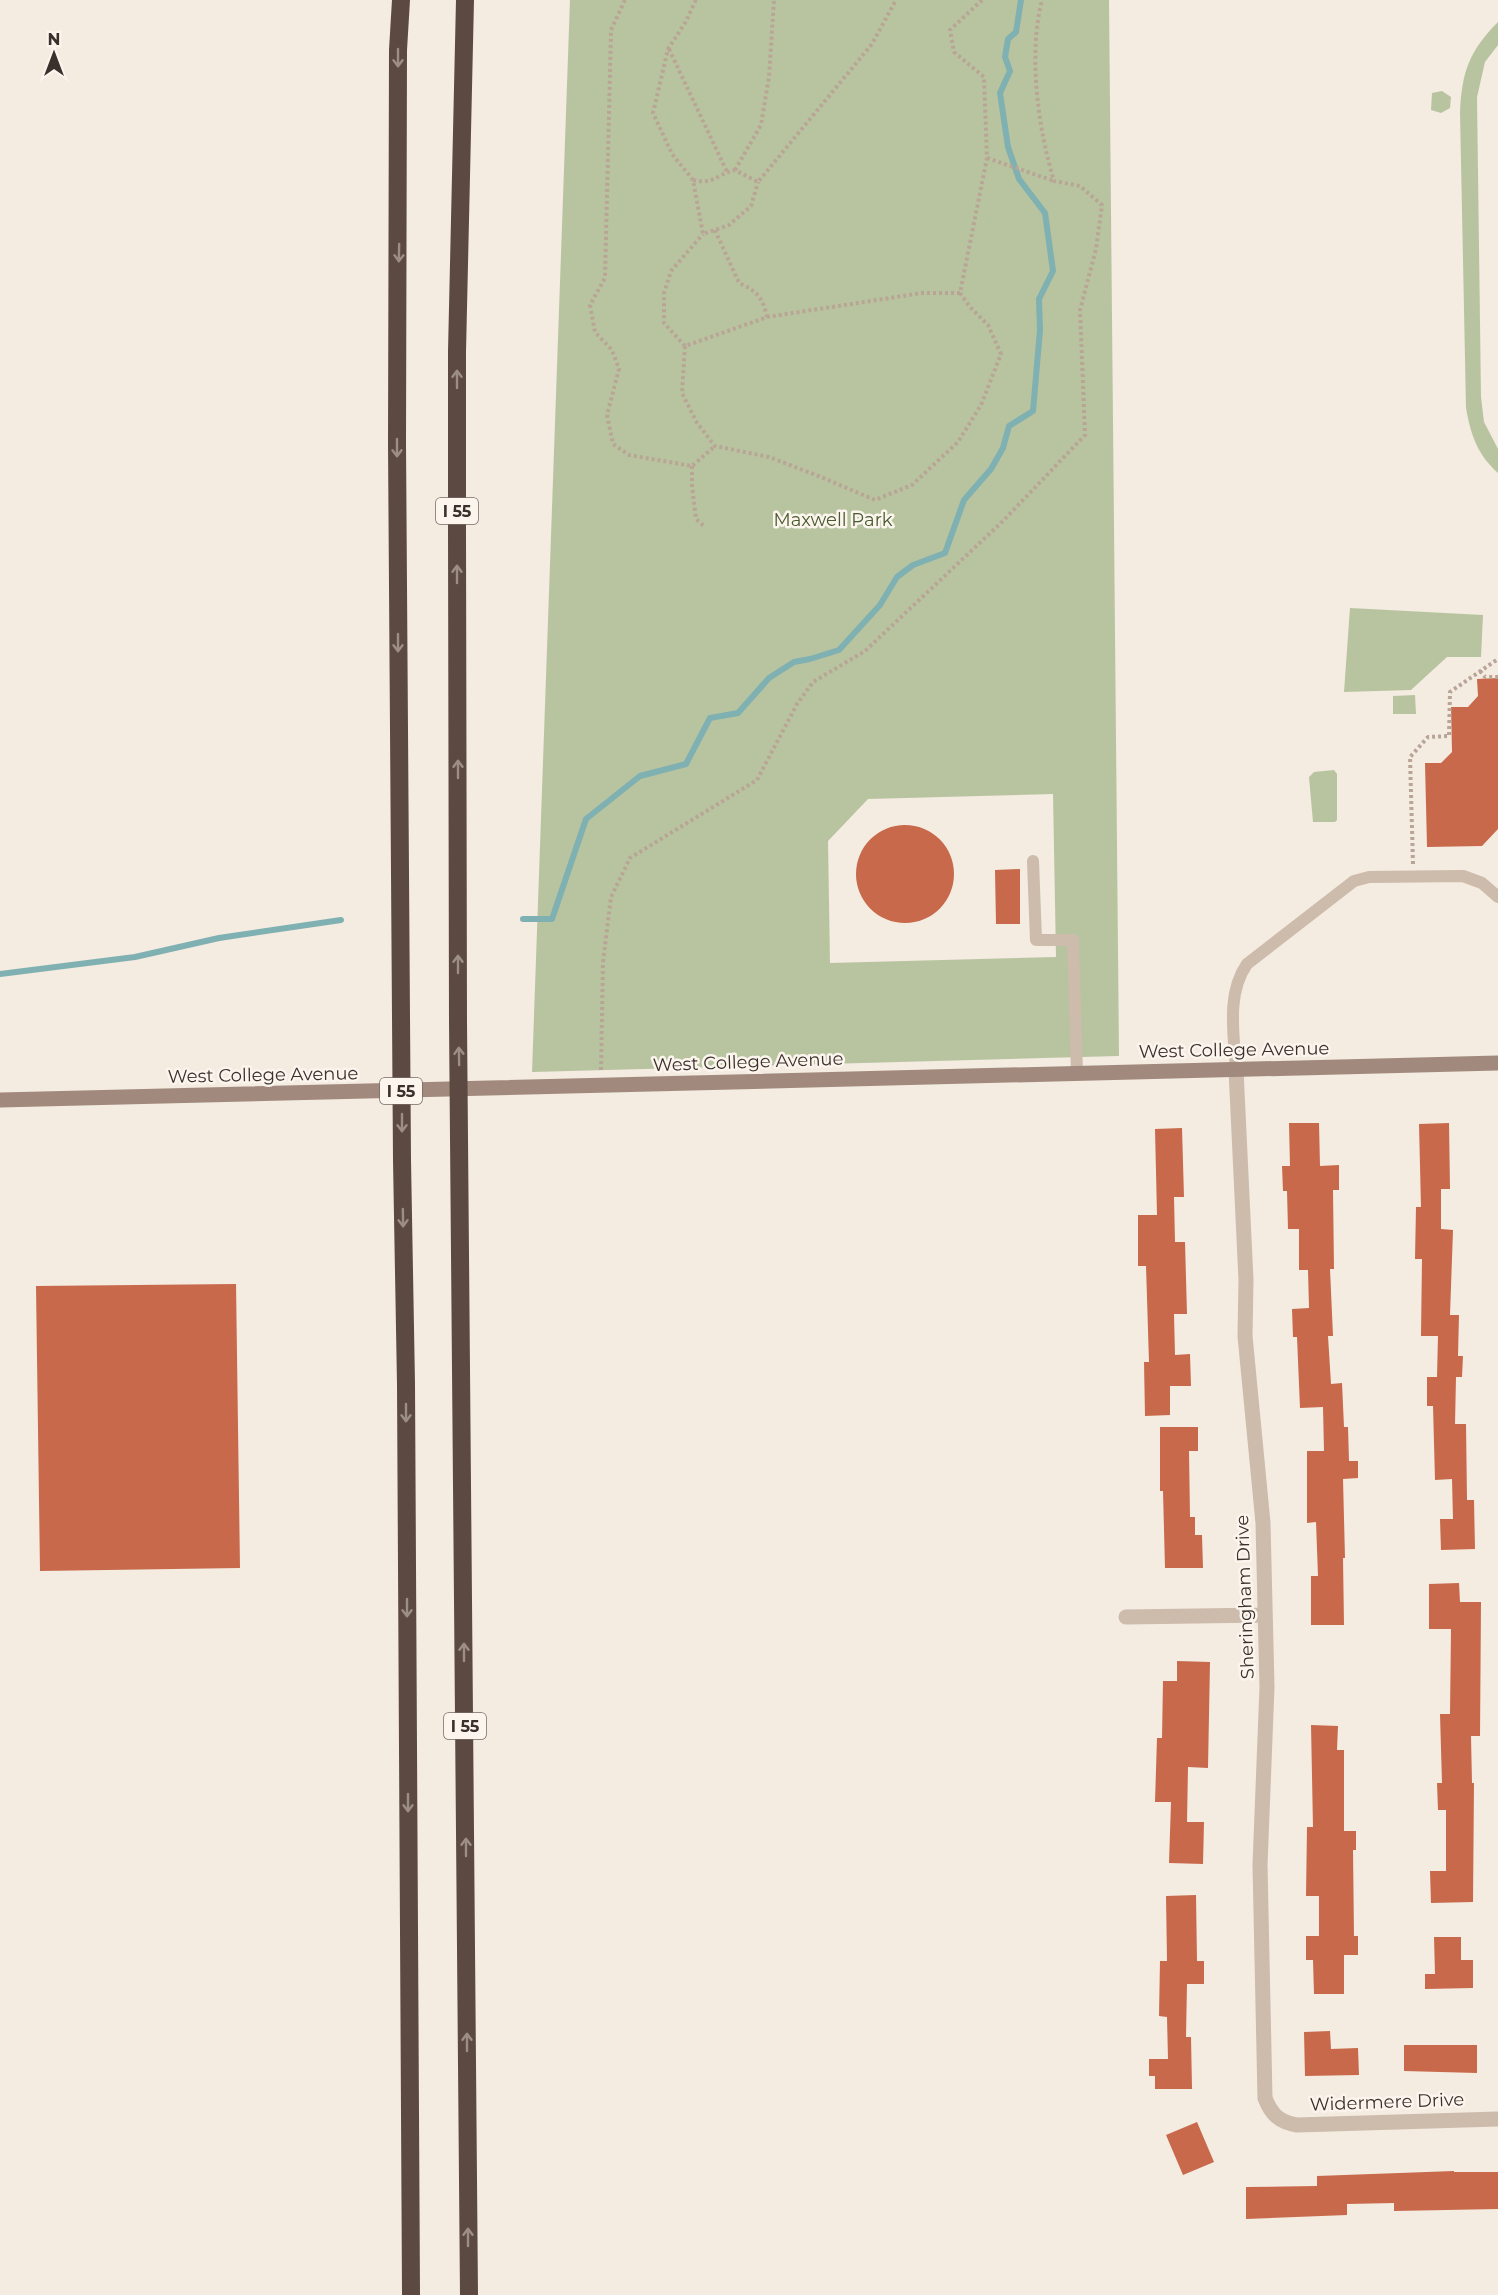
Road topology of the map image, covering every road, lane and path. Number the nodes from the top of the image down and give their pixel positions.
1 (401, 0) edge
2 (465, 0) edge
3 (625, 0) edge
4 (696, 0) edge
5 (774, 0) edge
6 (896, 0) edge
7 (982, 0) edge
8 (1042, 0) edge
9 (668, 49) junction
10 (987, 158) junction
11 (735, 170) junction
12 (727, 172) junction
13 (693, 180) junction
14 (758, 182) junction
15 (1054, 182) junction
16 (714, 230) junction
17 (703, 234) junction
18 (960, 293) junction
19 (767, 317) junction
20 (685, 346) junction
21 (714, 446) junction
22 (692, 466) junction
23 (705, 527) dead end
24 (1497, 662) edge
25 (1480, 671) junction
26 (1498, 677) edge
27 (1033, 861) dead end
28 (1414, 876) junction
29 (1498, 897) edge
30 (1498, 1063) edge
31 (1236, 1070) junction
32 (1077, 1073) junction
33 (601, 1086) junction
34 (0, 1100) edge
35 (1266, 1614) junction
36 (1126, 1617) dead end
37 (1498, 2119) edge
38 (1278, 2120) joint
39 (411, 2295) edge
40 (469, 2295) edge

1 -> 39 highway, I 55
40 -> 2 highway, I 55
3 - 22 path
4 - 9 path
5 - 11 path
6 - 14 path
7 - 10 path
8 - 15 path
9 - 12 path
9 - 13 path
10 - 15 path
10 - 18 path
11 - 12 path
11 - 14 path
12 - 13 path
13 - 17 path
14 - 16 path
15 - 33 path
16 - 17 path
16 - 19 path
17 - 20 path
18 - 19 path
18 - 21 path
19 - 20 path
20 - 21 path
21 - 22 path
22 - 23 path
24 - 25 path
25 - 26 path
25 - 28 path
27 - 32 lane
28 - 29 lane
28 - 31 lane
30 - 31 main road, West College Avenue
31 - 32 main road, West College Avenue
31 - 35 street, Sheringham Drive
32 - 33 main road, West College Avenue
33 - 34 main road, West College Avenue
35 - 36 street
35 - 38 street, Sheringham Drive
37 - 38 street, Widermere Drive

